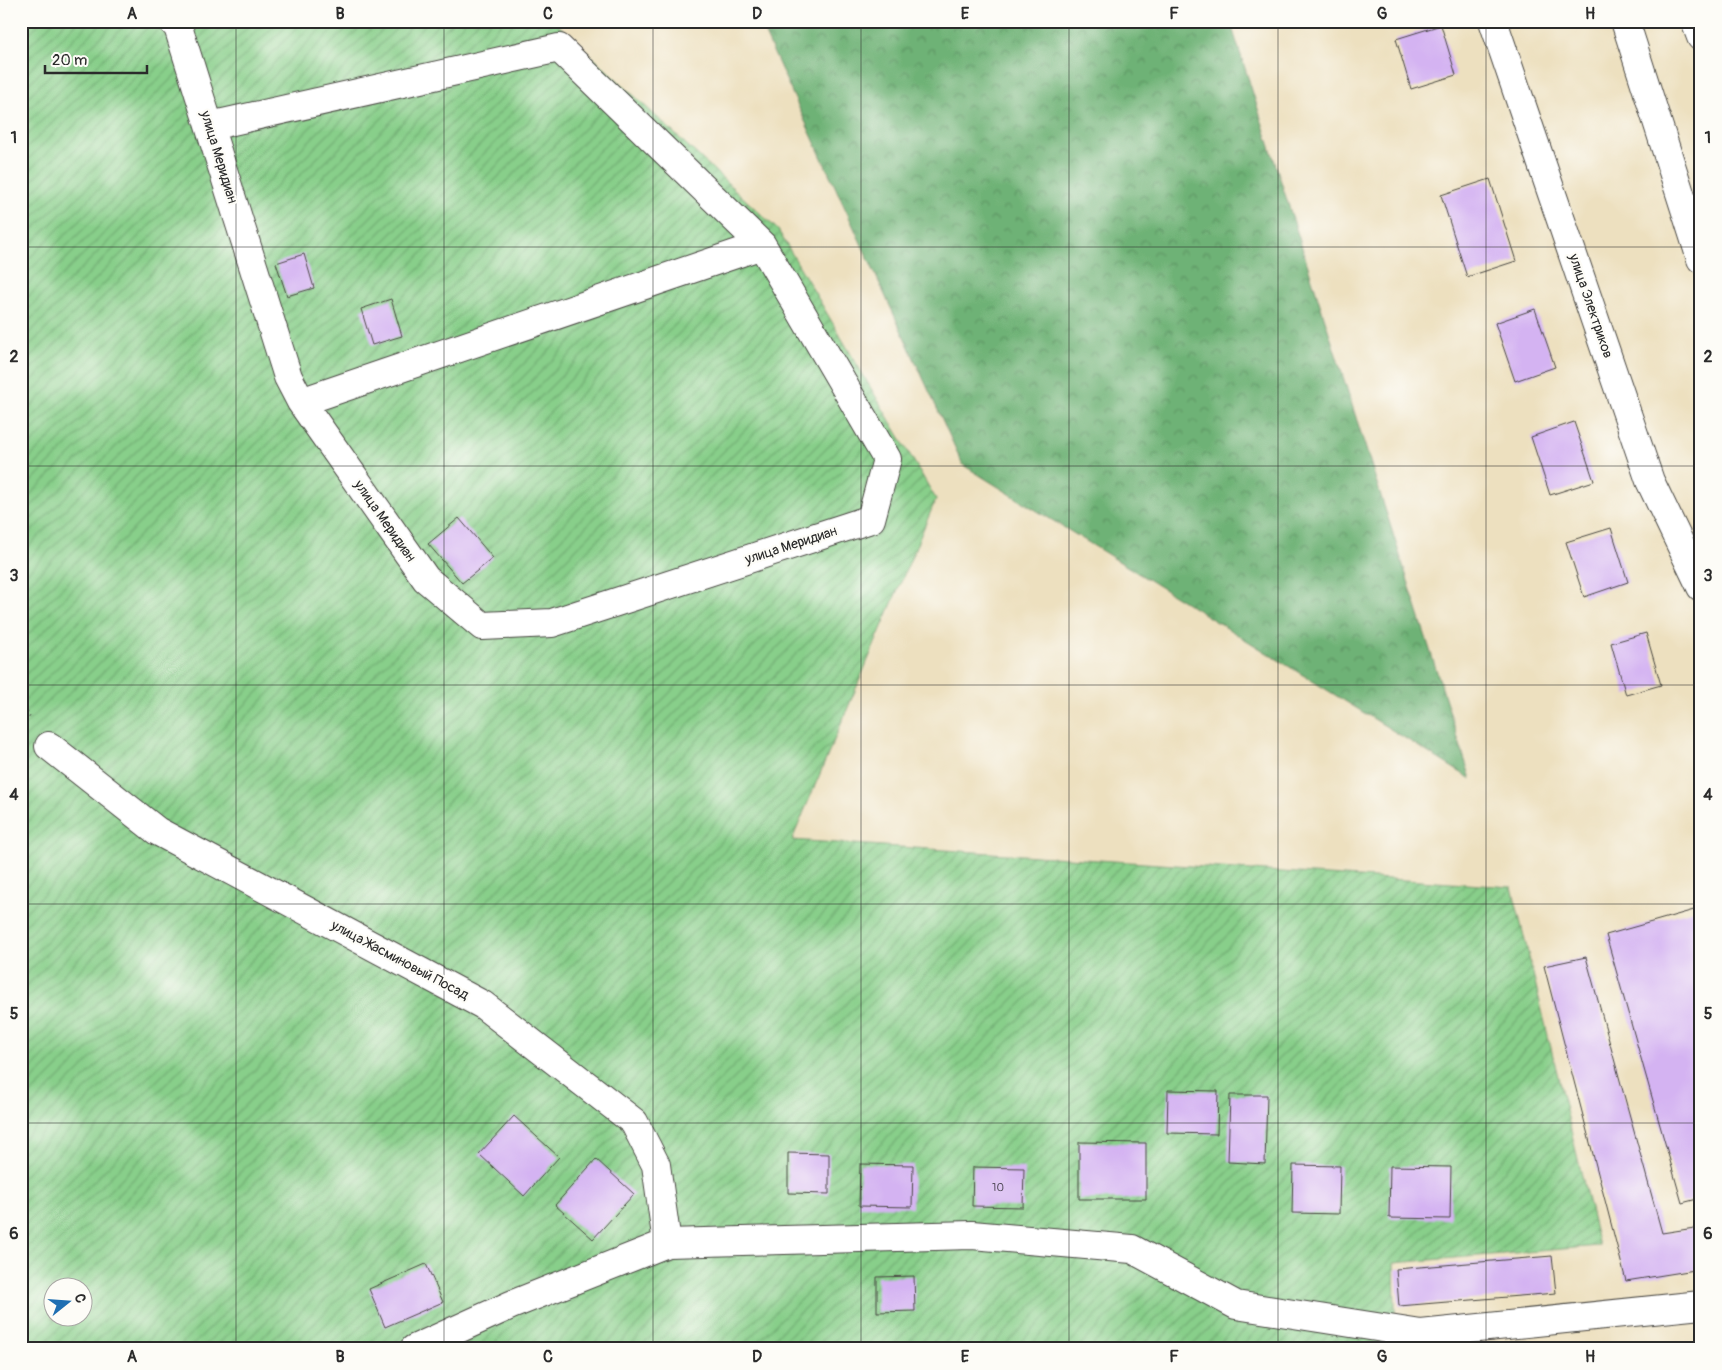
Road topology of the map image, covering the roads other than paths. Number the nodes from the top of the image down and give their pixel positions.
1 (172, 21) edge
2 (1493, 21) edge
3 (1625, 21) edge
4 (1695, 21) edge
5 (1701, 37) edge
6 (210, 126) junction
7 (762, 245) junction
8 (1701, 259) edge
9 (302, 402) junction
10 (1701, 586) edge
11 (49, 746) dead end
12 (667, 1243) junction
13 (1701, 1305) edge
14 (414, 1349) edge

1 - 6 street, улица Меридиан
2 - 10 street, улица Электриков
3 - 8 street
4 - 5 street
6 - 7 street
6 - 9 street, улица Меридиан
7 - 9 street
7 - 9 street, улица Меридиан
11 - 12 street, улица Жасминовый Посад
12 - 13 street
12 - 14 street

